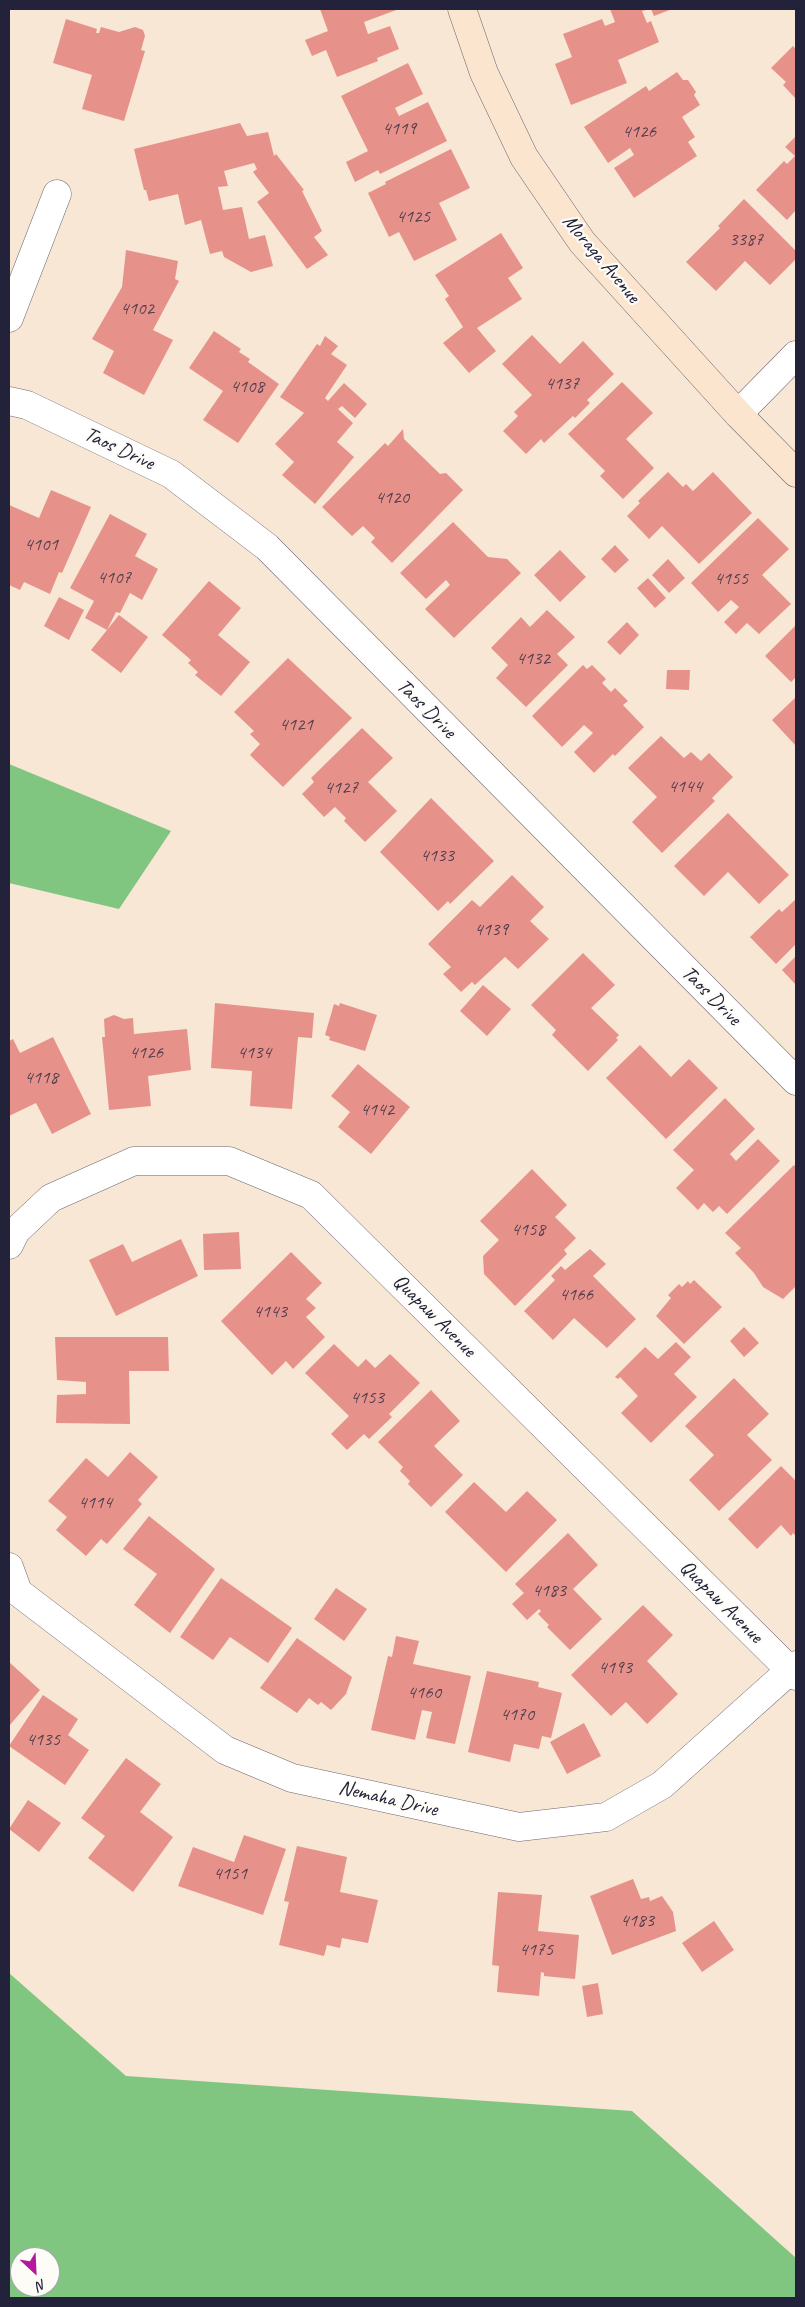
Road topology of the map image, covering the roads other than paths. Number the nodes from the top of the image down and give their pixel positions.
1 (462, 9) edge
2 (57, 194) dead end
3 (9, 318) edge
4 (796, 355) edge
5 (9, 401) edge
6 (738, 414) junction
7 (796, 473) edge
8 (796, 1081) edge
9 (9, 1245) edge
10 (9, 1567) edge
11 (794, 1671) edge

1 - 6 main road, Moraga Avenue
2 - 3 street
4 - 6 street
5 - 8 street, Taos Drive
6 - 7 main road, Moraga Avenue
9 - 11 street, Quapaw Avenue
10 - 11 street, Nemaha Drive

